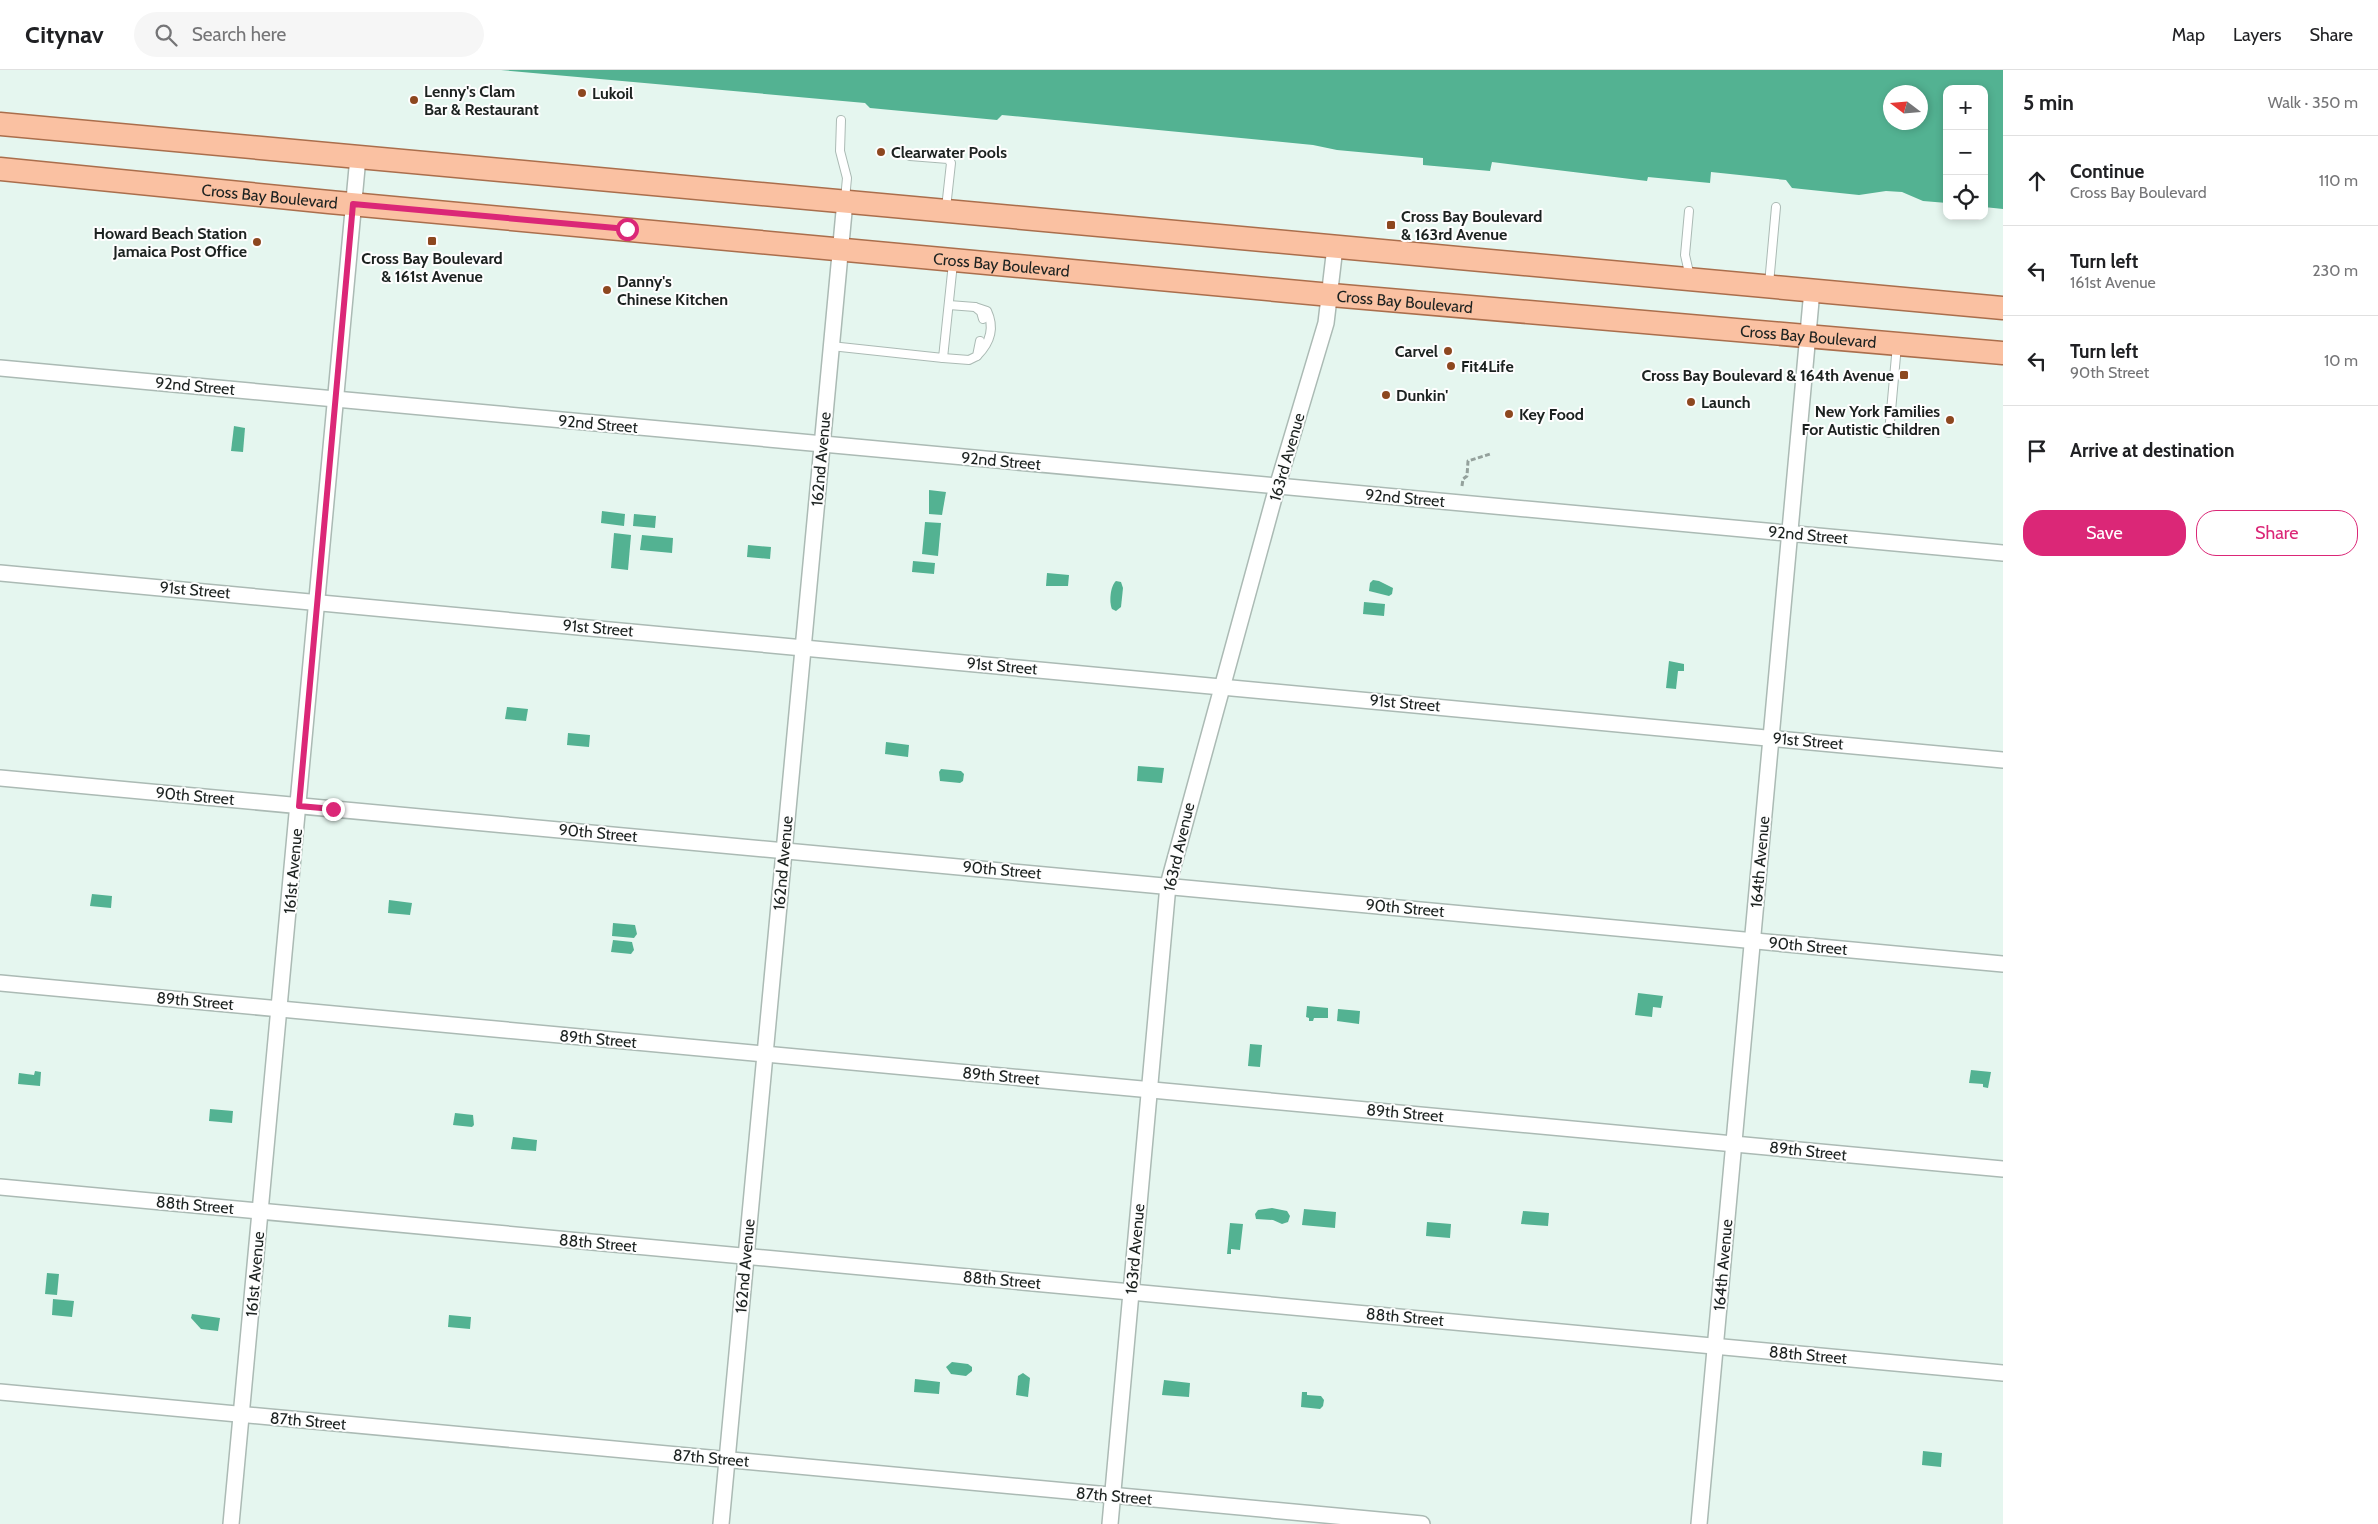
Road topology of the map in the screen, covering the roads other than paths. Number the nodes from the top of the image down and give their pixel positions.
1 (841, 120) dead end
2 (0, 124) edge
3 (910, 156) dead end
4 (358, 158) junction
5 (0, 169) edge
6 (845, 201) junction
7 (353, 204) junction
8 (1776, 207) dead end
9 (946, 210) junction
10 (1689, 211) dead end
11 (1335, 247) junction
12 (840, 248) junction
13 (953, 260) junction
14 (1691, 279) junction
15 (1768, 286) junction
16 (1812, 290) junction
17 (1331, 296) junction
18 (948, 306) junction
19 (975, 308) junction
20 (2003, 308) edge
21 (983, 319) dead end
22 (1808, 336) junction
23 (980, 341) dead end
24 (1897, 344) junction
25 (831, 346) junction
26 (2003, 353) edge
27 (977, 356) junction
28 (943, 358) junction
29 (0, 368) edge
30 (337, 399) junction
31 (1889, 433) dead end
32 (822, 445) junction
33 (1277, 488) junction
34 (1790, 533) junction
35 (2003, 553) edge
36 (0, 573) edge
37 (318, 602) junction
38 (803, 647) junction
39 (1222, 686) junction
40 (1771, 738) junction
41 (2003, 760) edge
42 (0, 778) edge
43 (299, 806) junction
44 (784, 850) junction
45 (1168, 885) junction
46 (1753, 940) junction
47 (2003, 964) edge
48 (0, 983) edge
49 (280, 1009) junction
50 (765, 1055) junction
51 (1150, 1090) junction
52 (1734, 1144) junction
53 (2003, 1169) edge
54 (0, 1187) edge
55 (261, 1211) junction
56 (746, 1257) junction
57 (1131, 1292) junction
58 (1715, 1346) junction
59 (2003, 1373) edge
60 (0, 1392) edge
61 (242, 1414) junction
62 (727, 1459) junction
63 (1112, 1496) junction
64 (231, 1524) edge
65 (721, 1524) edge
66 (1110, 1524) edge
67 (1422, 1524) edge
68 (1699, 1524) edge

1 - 6 lane
2 - 4 main road
3 - 9 lane
4 - 6 main road
4 - 7 street, 161st Avenue
5 - 7 main road, Cross Bay Boulevard
6 - 9 main road
6 - 12 street, 162nd Avenue
7 - 12 main road, Cross Bay Boulevard
7 - 30 street, 161st Avenue
8 - 15 lane
9 - 11 main road
10 - 14 lane
11 - 14 main road
11 - 17 street, 163rd Avenue
12 - 13 main road, Cross Bay Boulevard
12 - 25 street, 162nd Avenue
13 - 17 main road, Cross Bay Boulevard
13 - 18 lane
14 - 15 main road
15 - 16 main road
16 - 20 main road
16 - 22 street, 164th Avenue
17 - 22 main road, Cross Bay Boulevard
17 - 33 street, 163rd Avenue
18 - 19 lane
18 - 28 lane
19 - 21 lane
19 - 27 lane
22 - 24 main road, Cross Bay Boulevard
22 - 34 street, 164th Avenue
23 - 27 lane
24 - 26 main road, Cross Bay Boulevard
24 - 31 lane
25 - 28 lane
25 - 32 street, 162nd Avenue
27 - 28 lane
29 - 30 street, 92nd Street
30 - 32 street, 92nd Street
30 - 37 street, 161st Avenue
32 - 33 street, 92nd Street
32 - 38 street, 162nd Avenue
33 - 34 street, 92nd Street
33 - 39 street, 163rd Avenue
34 - 35 street, 92nd Street
34 - 40 street, 164th Avenue
36 - 37 street, 91st Street
37 - 38 street, 91st Street
37 - 43 street, 161st Avenue
38 - 39 street, 91st Street
38 - 44 street, 162nd Avenue
39 - 40 street, 91st Street
39 - 45 street, 163rd Avenue
40 - 41 street, 91st Street
40 - 46 street, 164th Avenue
42 - 43 street, 90th Street
43 - 44 street, 90th Street
43 - 49 street, 161st Avenue
44 - 45 street, 90th Street
44 - 50 street, 162nd Avenue
45 - 46 street, 90th Street
45 - 51 street, 163rd Avenue
46 - 47 street, 90th Street
46 - 52 street, 164th Avenue
48 - 49 street, 89th Street
49 - 50 street, 89th Street
49 - 55 street, 161st Avenue
50 - 51 street, 89th Street
50 - 56 street, 162nd Avenue
51 - 52 street, 89th Street
51 - 57 street, 163rd Avenue
52 - 53 street, 89th Street
52 - 58 street, 164th Avenue
54 - 55 street, 88th Street
55 - 56 street, 88th Street
55 - 61 street, 161st Avenue
56 - 57 street, 88th Street
56 - 62 street, 162nd Avenue
57 - 58 street, 88th Street
57 - 63 street, 163rd Avenue
58 - 59 street, 88th Street
58 - 68 street, 164th Avenue
60 - 61 street, 87th Street
61 - 62 street, 87th Street
61 - 64 street, 161st Avenue
62 - 63 street, 87th Street
62 - 65 street, 162nd Avenue
63 - 66 street, 163rd Avenue
63 - 67 street, 87th Street

